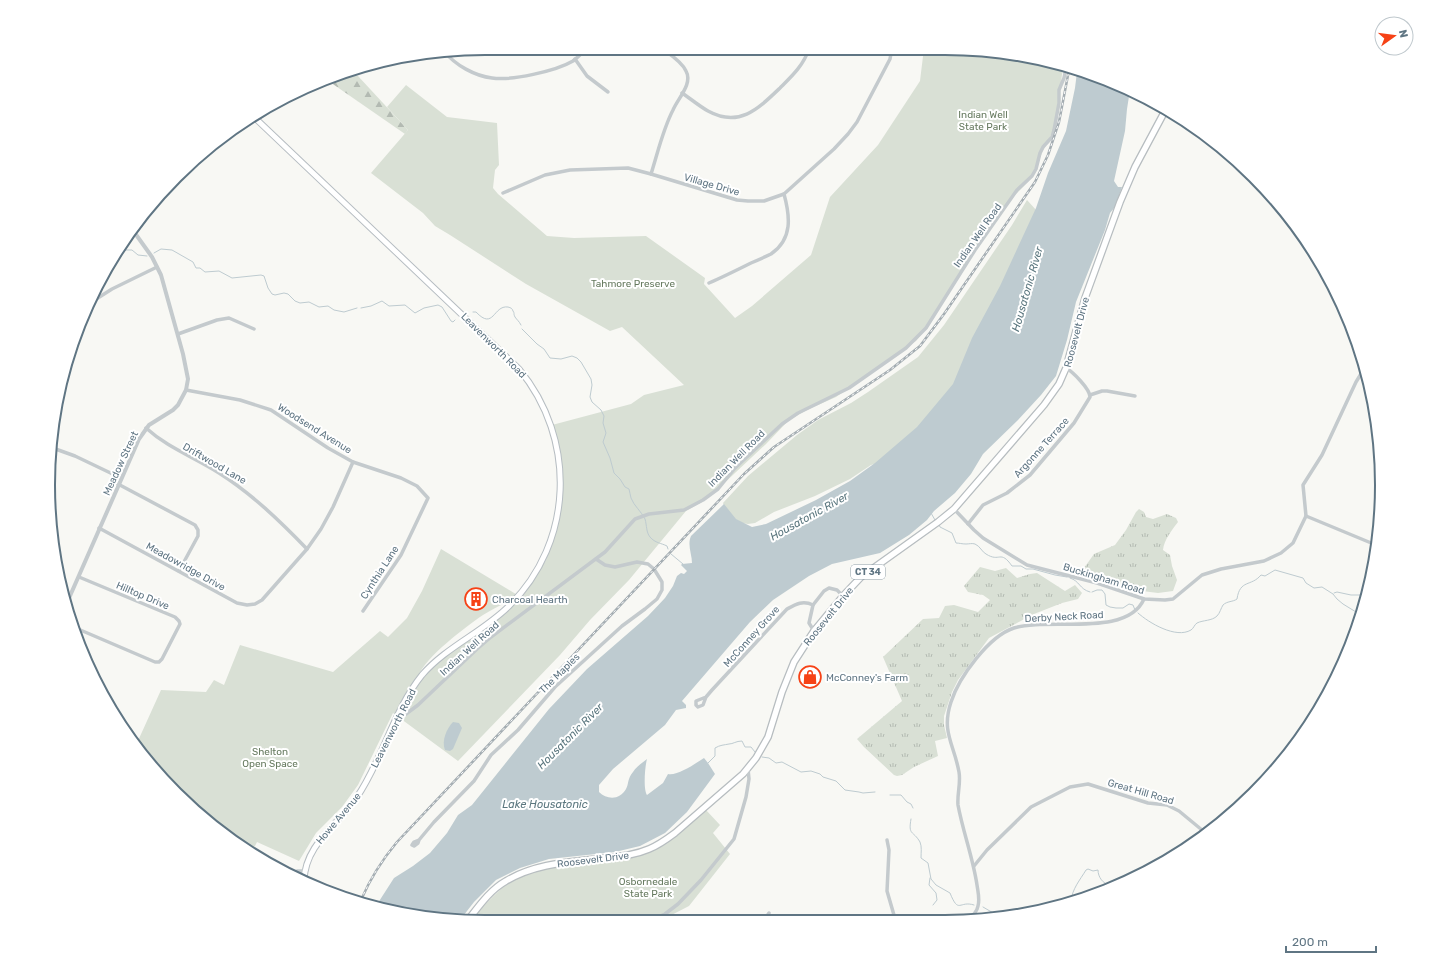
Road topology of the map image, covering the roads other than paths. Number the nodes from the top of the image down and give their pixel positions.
1 (579, 55) edge
2 (671, 55) edge
3 (806, 55) edge
4 (891, 55) edge
5 (449, 57) edge
6 (574, 59) junction
7 (1065, 73) edge
8 (608, 92) dead end
9 (682, 93) junction
10 (1163, 115) edge
11 (258, 120) edge
12 (651, 174) junction
13 (503, 192) dead end
14 (784, 194) junction
15 (136, 234) edge
16 (157, 267) junction
17 (709, 284) dead end
18 (98, 298) edge
19 (254, 329) dead end
20 (178, 334) junction
21 (1066, 368) junction
22 (1360, 375) edge
23 (186, 390) junction
24 (1090, 395) junction
25 (1135, 396) dead end
26 (146, 428) junction
27 (57, 449) edge
28 (353, 462) junction
29 (121, 478) junction
30 (118, 484) junction
31 (428, 498) joint
32 (954, 509) junction
33 (1306, 516) junction
34 (968, 524) junction
35 (99, 528) junction
36 (1371, 543) edge
37 (307, 549) junction
38 (596, 559) junction
39 (179, 571) junction
40 (79, 577) junction
41 (70, 596) edge
42 (843, 596) junction
43 (1144, 599) junction
44 (813, 605) junction
45 (363, 611) dead end
46 (81, 630) edge
47 (814, 631) junction
48 (706, 697) dead end
49 (398, 715) junction
50 (748, 769) junction
51 (368, 778) joint
52 (1202, 830) edge
53 (419, 840) dead end
54 (887, 840) dead end
55 (974, 866) junction
56 (305, 871) junction
57 (296, 872) edge
58 (305, 875) edge
59 (974, 914) edge
60 (473, 915) edge
61 (663, 915) edge
62 (894, 915) edge

1 - 6 street
2 - 9 street
3 - 9 street
4 - 14 street, Village Drive
5 - 6 street
6 - 8 street
7 - 38 street, Indian Well Road
9 - 12 street
10 - 21 main road, Roosevelt Drive / CT 34
11 - 49 main road, Leavenworth Road
12 - 13 street, Village Drive
12 - 14 street, Village Drive
14 - 17 street
15 - 16 street
16 - 18 street
16 - 20 street
19 - 20 street
20 - 23 street
21 - 24 street
21 - 32 main road, Roosevelt Drive / CT 34
22 - 33 street
23 - 26 street, Meadow Street
23 - 28 street, Woodsend Avenue
24 - 25 street
24 - 34 street, Argonne Terrace
26 - 29 street, Meadow Street
26 - 37 street, Driftwood Lane
27 - 29 street
28 - 31 street, Woodsend Avenue
28 - 37 street
29 - 30 street, Meadow Street
30 - 35 street, Meadow Street
30 - 39 street
31 - 45 street, Cynthia Lane
32 - 34 street, Buckingham Road
32 - 42 main road, Roosevelt Drive / CT 34
33 - 36 street
33 - 43 street, Buckingham Road
34 - 43 street, Buckingham Road
35 - 39 street, Meadowridge Drive
35 - 40 street, Meadow Street
37 - 39 street, Meadowridge Drive
38 - 49 street, Indian Well Road
38 - 53 street, The Maples
40 - 41 street, Meadow Street
40 - 46 street, Hilltop Drive
42 - 44 street
42 - 47 main road, Roosevelt Drive / CT 34
43 - 55 street, Derby Neck Road
44 - 47 street
44 - 48 street, McConney Grove
47 - 50 main road, Roosevelt Drive / CT 34
49 - 51 main road, Leavenworth Road
50 - 60 main road, Roosevelt Drive / CT 34
50 - 61 street
51 - 56 main road, Howe Avenue
52 - 55 street, Great Hill Road
54 - 62 street
55 - 59 street, Derby Neck Road
56 - 57 street
56 - 58 main road, Howe Avenue

